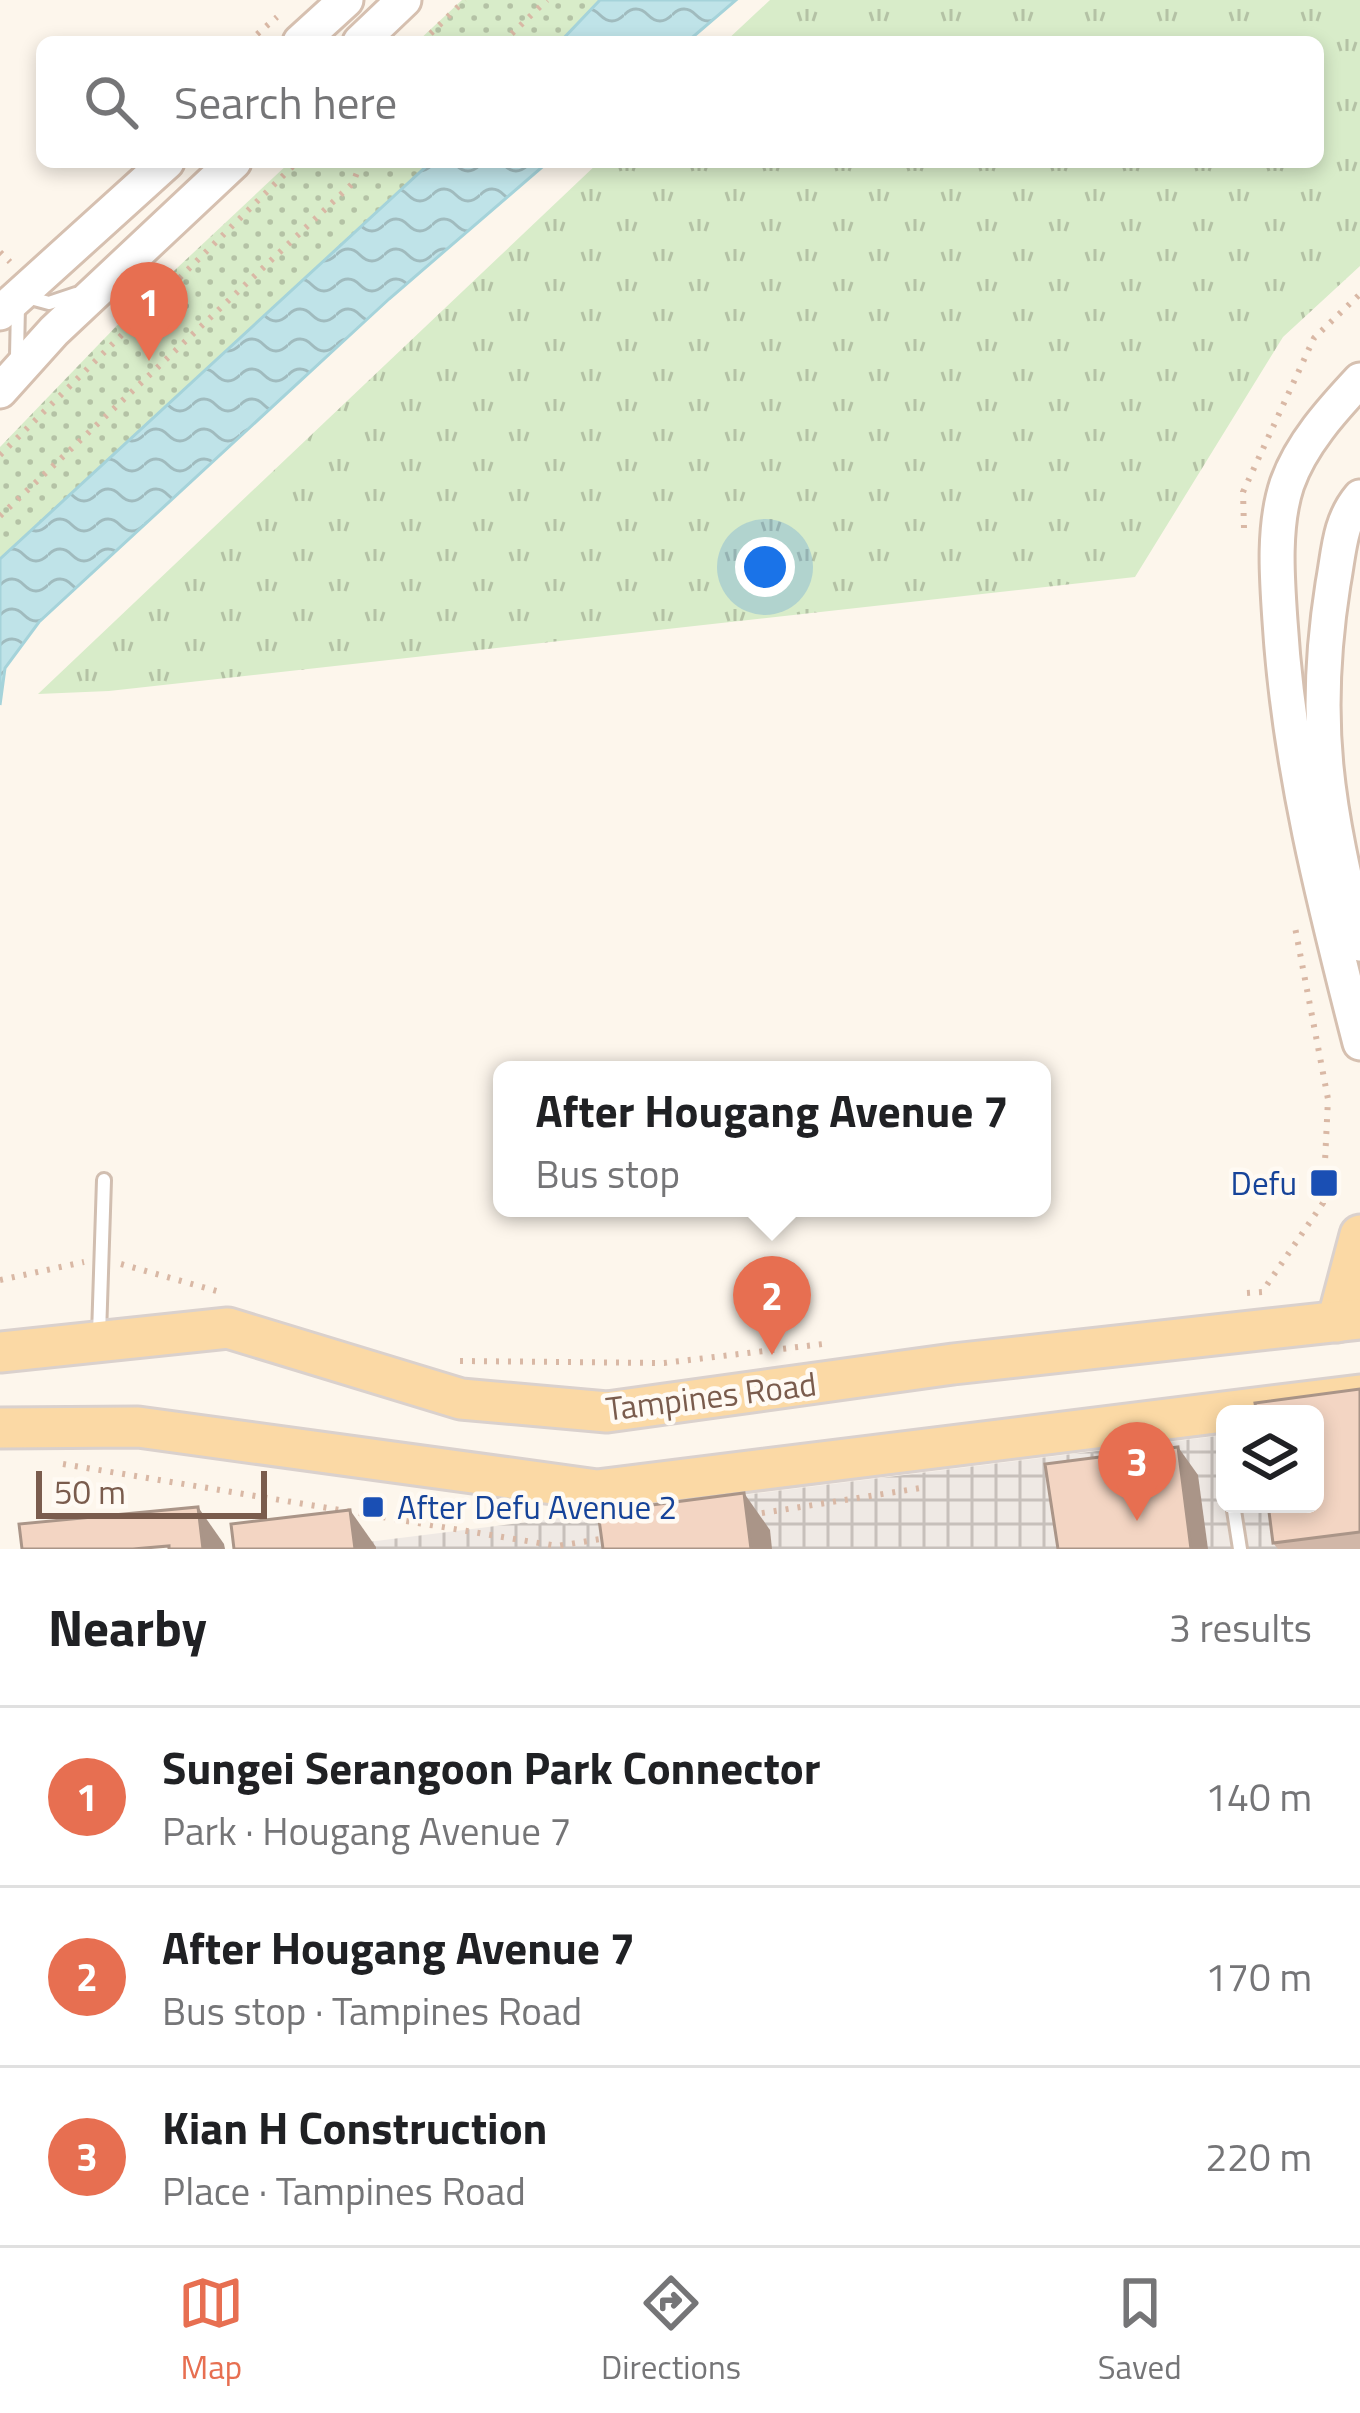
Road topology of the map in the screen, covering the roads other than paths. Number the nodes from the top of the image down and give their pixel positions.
1 (346, 0) edge
2 (404, 0) edge
3 (307, 36) edge
4 (366, 36) edge
5 (160, 168) edge
6 (228, 168) edge
7 (100, 287) junction
8 (8, 304) edge
9 (1360, 380) edge
10 (5, 385) edge
11 (1360, 496) edge
12 (1360, 944) edge
13 (1360, 1043) edge
14 (104, 1180) dead end
15 (1360, 1234) edge
16 (1349, 1320) edge
17 (99, 1338) junction
18 (0, 1352) edge
19 (1360, 1395) edge
20 (0, 1428) edge
21 (1234, 1513) edge
22 (1240, 1549) edge

1 - 3 street
2 - 4 street
5 - 8 street
6 - 7 street
7 - 8 lane
7 - 10 street
8 - 10 lane
9 - 13 street
11 - 12 street
14 - 17 lane
15 - 16 main road
16 - 17 main road, Tampines Road
17 - 18 main road, Tampines Road
19 - 20 main road
21 - 22 lane

